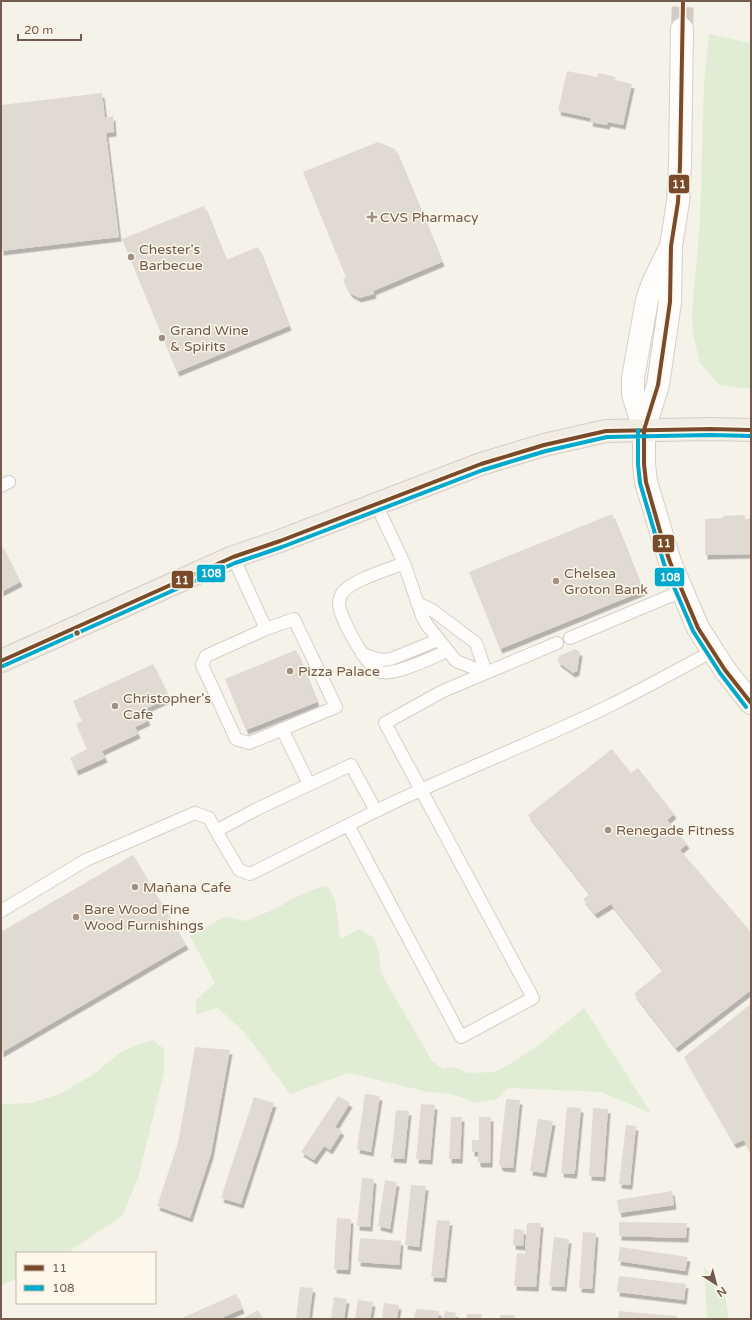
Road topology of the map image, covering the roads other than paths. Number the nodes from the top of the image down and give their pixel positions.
1 (682, 29) tunnel mouth
2 (644, 430) junction
3 (751, 430) edge
4 (376, 504) junction
5 (233, 557) junction
6 (404, 563) junction
7 (682, 590) junction
8 (417, 603) junction
9 (266, 629) junction
10 (570, 638) dead end
11 (438, 640) junction
12 (557, 643) dead end
13 (447, 651) junction
14 (713, 651) junction
15 (362, 654) junction
16 (1, 661) edge
17 (486, 673) junction
18 (751, 703) edge
19 (282, 729) junction
20 (309, 784) junction
21 (421, 789) junction
22 (376, 811) junction
23 (348, 825) junction
24 (216, 831) junction
25 (1, 911) edge

1 - 2 street
2 - 3 main road
2 - 4 main road
2 - 7 street
4 - 5 main road
4 - 6 lane
5 - 9 lane
5 - 16 main road
6 - 8 lane
6 - 15 lane
7 - 10 lane
7 - 14 street
8 - 11 lane
8 - 17 lane
9 - 19 lane
9 - 19 lane
11 - 13 lane
11 - 15 lane
12 - 17 lane
13 - 15 lane
13 - 17 lane
14 - 18 street
14 - 21 lane
17 - 21 lane
19 - 20 lane
20 - 22 lane
20 - 24 lane
21 - 22 lane
21 - 23 lane
22 - 23 lane
23 - 24 lane
24 - 25 lane

